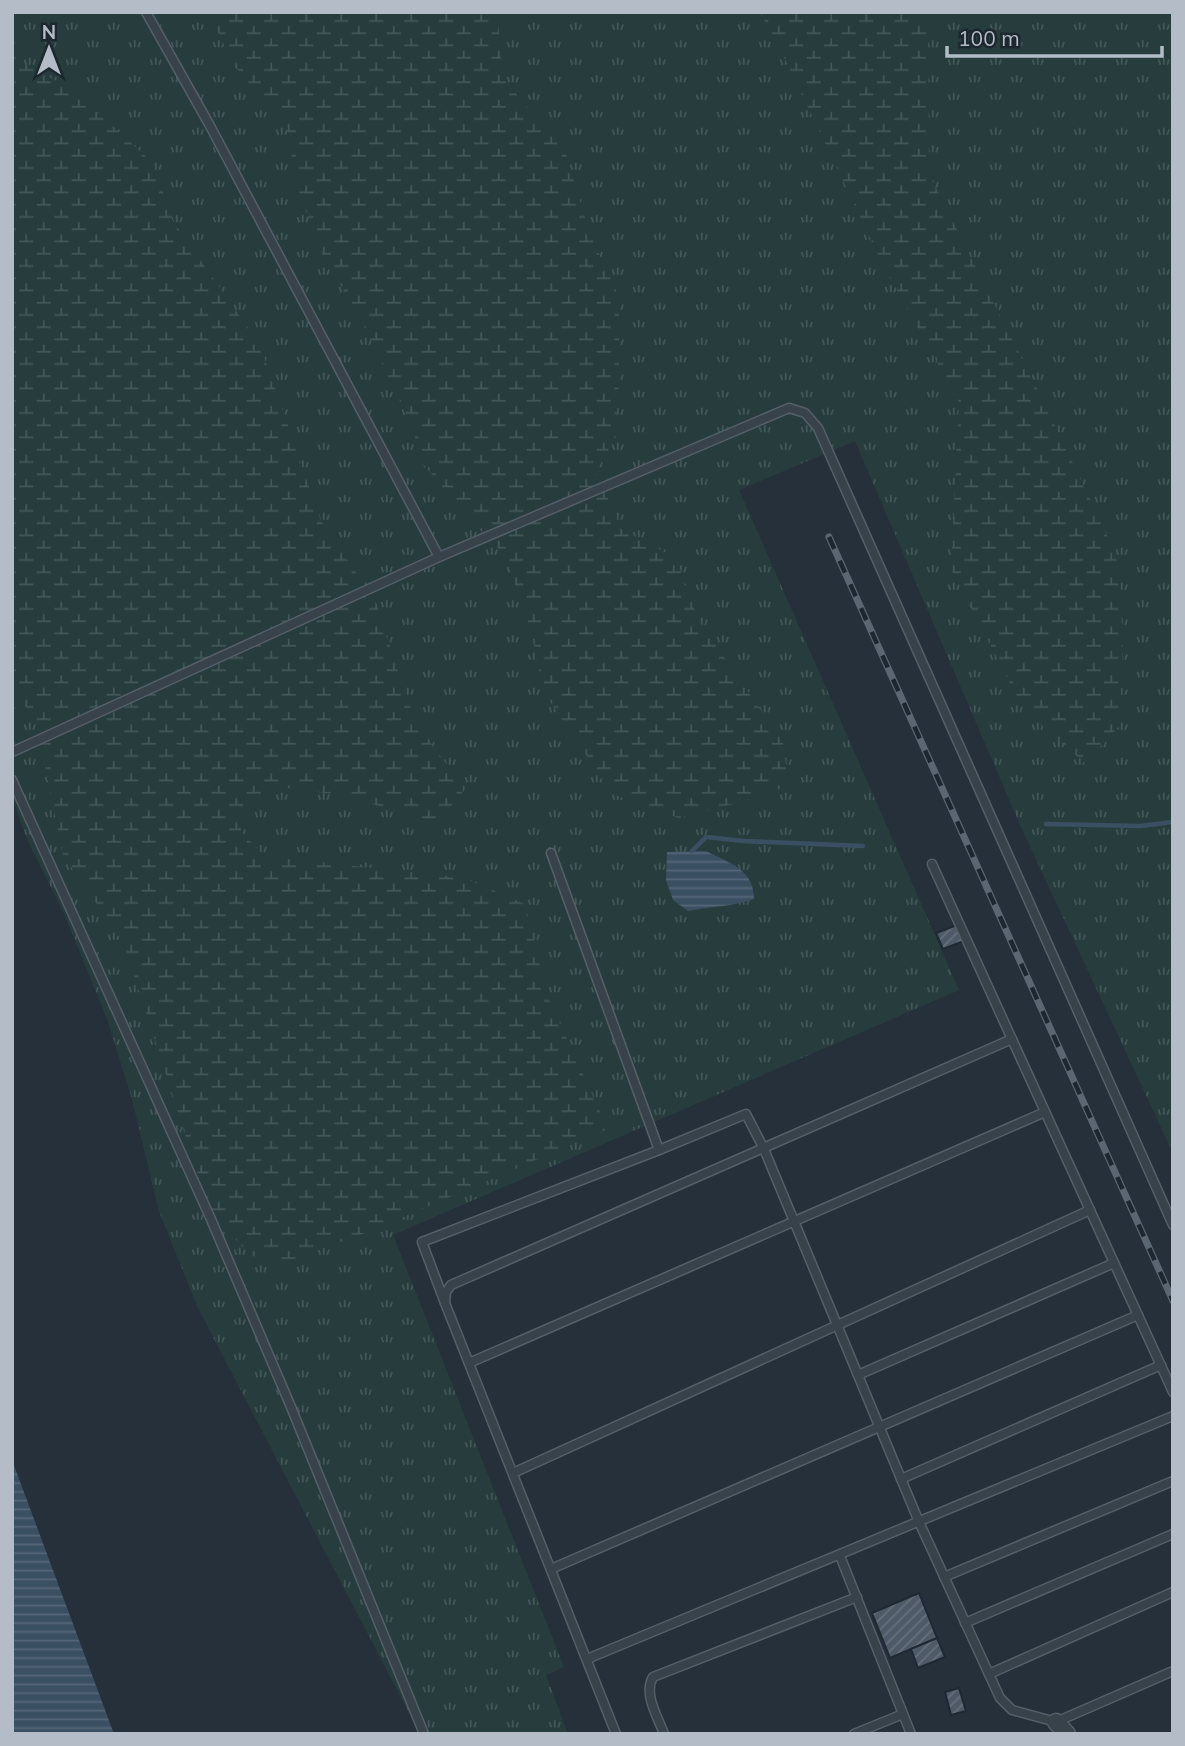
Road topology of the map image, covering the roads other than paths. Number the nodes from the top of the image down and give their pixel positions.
1 (146, 12) edge
2 (439, 557) junction
3 (12, 752) edge
4 (12, 780) edge
5 (551, 853) dead end
6 (932, 864) dead end
7 (1012, 1039) junction
8 (1045, 1112) junction
9 (764, 1149) junction
10 (659, 1150) junction
11 (1090, 1210) junction
12 (794, 1222) junction
13 (1173, 1225) edge
14 (1114, 1263) junction
15 (445, 1303) junction
16 (1138, 1315) junction
17 (837, 1325) junction
18 (469, 1363) junction
19 (1161, 1365) junction
20 (858, 1375) junction
21 (1173, 1392) edge
22 (1173, 1416) edge
23 (879, 1427) junction
24 (513, 1473) junction
25 (901, 1479) junction
26 (1173, 1481) edge
27 (919, 1522) junction
28 (1173, 1534) edge
29 (840, 1556) junction
30 (551, 1570) junction
31 (944, 1577) junction
32 (1173, 1592) edge
33 (857, 1597) junction
34 (965, 1623) junction
35 (587, 1659) junction
36 (1173, 1671) edge
37 (989, 1674) junction
38 (904, 1714) junction
39 (1061, 1728) edge
40 (424, 1734) edge
41 (616, 1734) edge
42 (664, 1734) edge
43 (854, 1734) edge
44 (911, 1734) edge

1 - 2 lane
2 - 3 lane
2 - 13 lane
4 - 40 lane
5 - 10 lane
6 - 7 lane
7 - 8 lane
7 - 9 lane
8 - 11 lane
8 - 12 lane
9 - 10 lane
9 - 12 lane
9 - 15 lane
10 - 15 lane
11 - 14 lane
11 - 17 lane
12 - 17 lane
12 - 18 lane
14 - 16 lane
14 - 20 lane
15 - 18 lane
16 - 19 lane
16 - 23 lane
17 - 20 lane
17 - 24 lane
18 - 24 lane
19 - 21 lane
19 - 25 lane
20 - 23 lane
22 - 27 lane
23 - 25 lane
23 - 30 lane
24 - 30 lane
25 - 27 lane
26 - 31 lane
27 - 29 lane
27 - 31 lane
28 - 34 lane
29 - 33 lane
29 - 35 lane
30 - 35 lane
31 - 34 lane
32 - 37 lane
33 - 38 lane
33 - 42 lane
34 - 37 lane
35 - 41 lane
36 - 39 lane
37 - 39 lane
38 - 43 lane
38 - 44 lane

